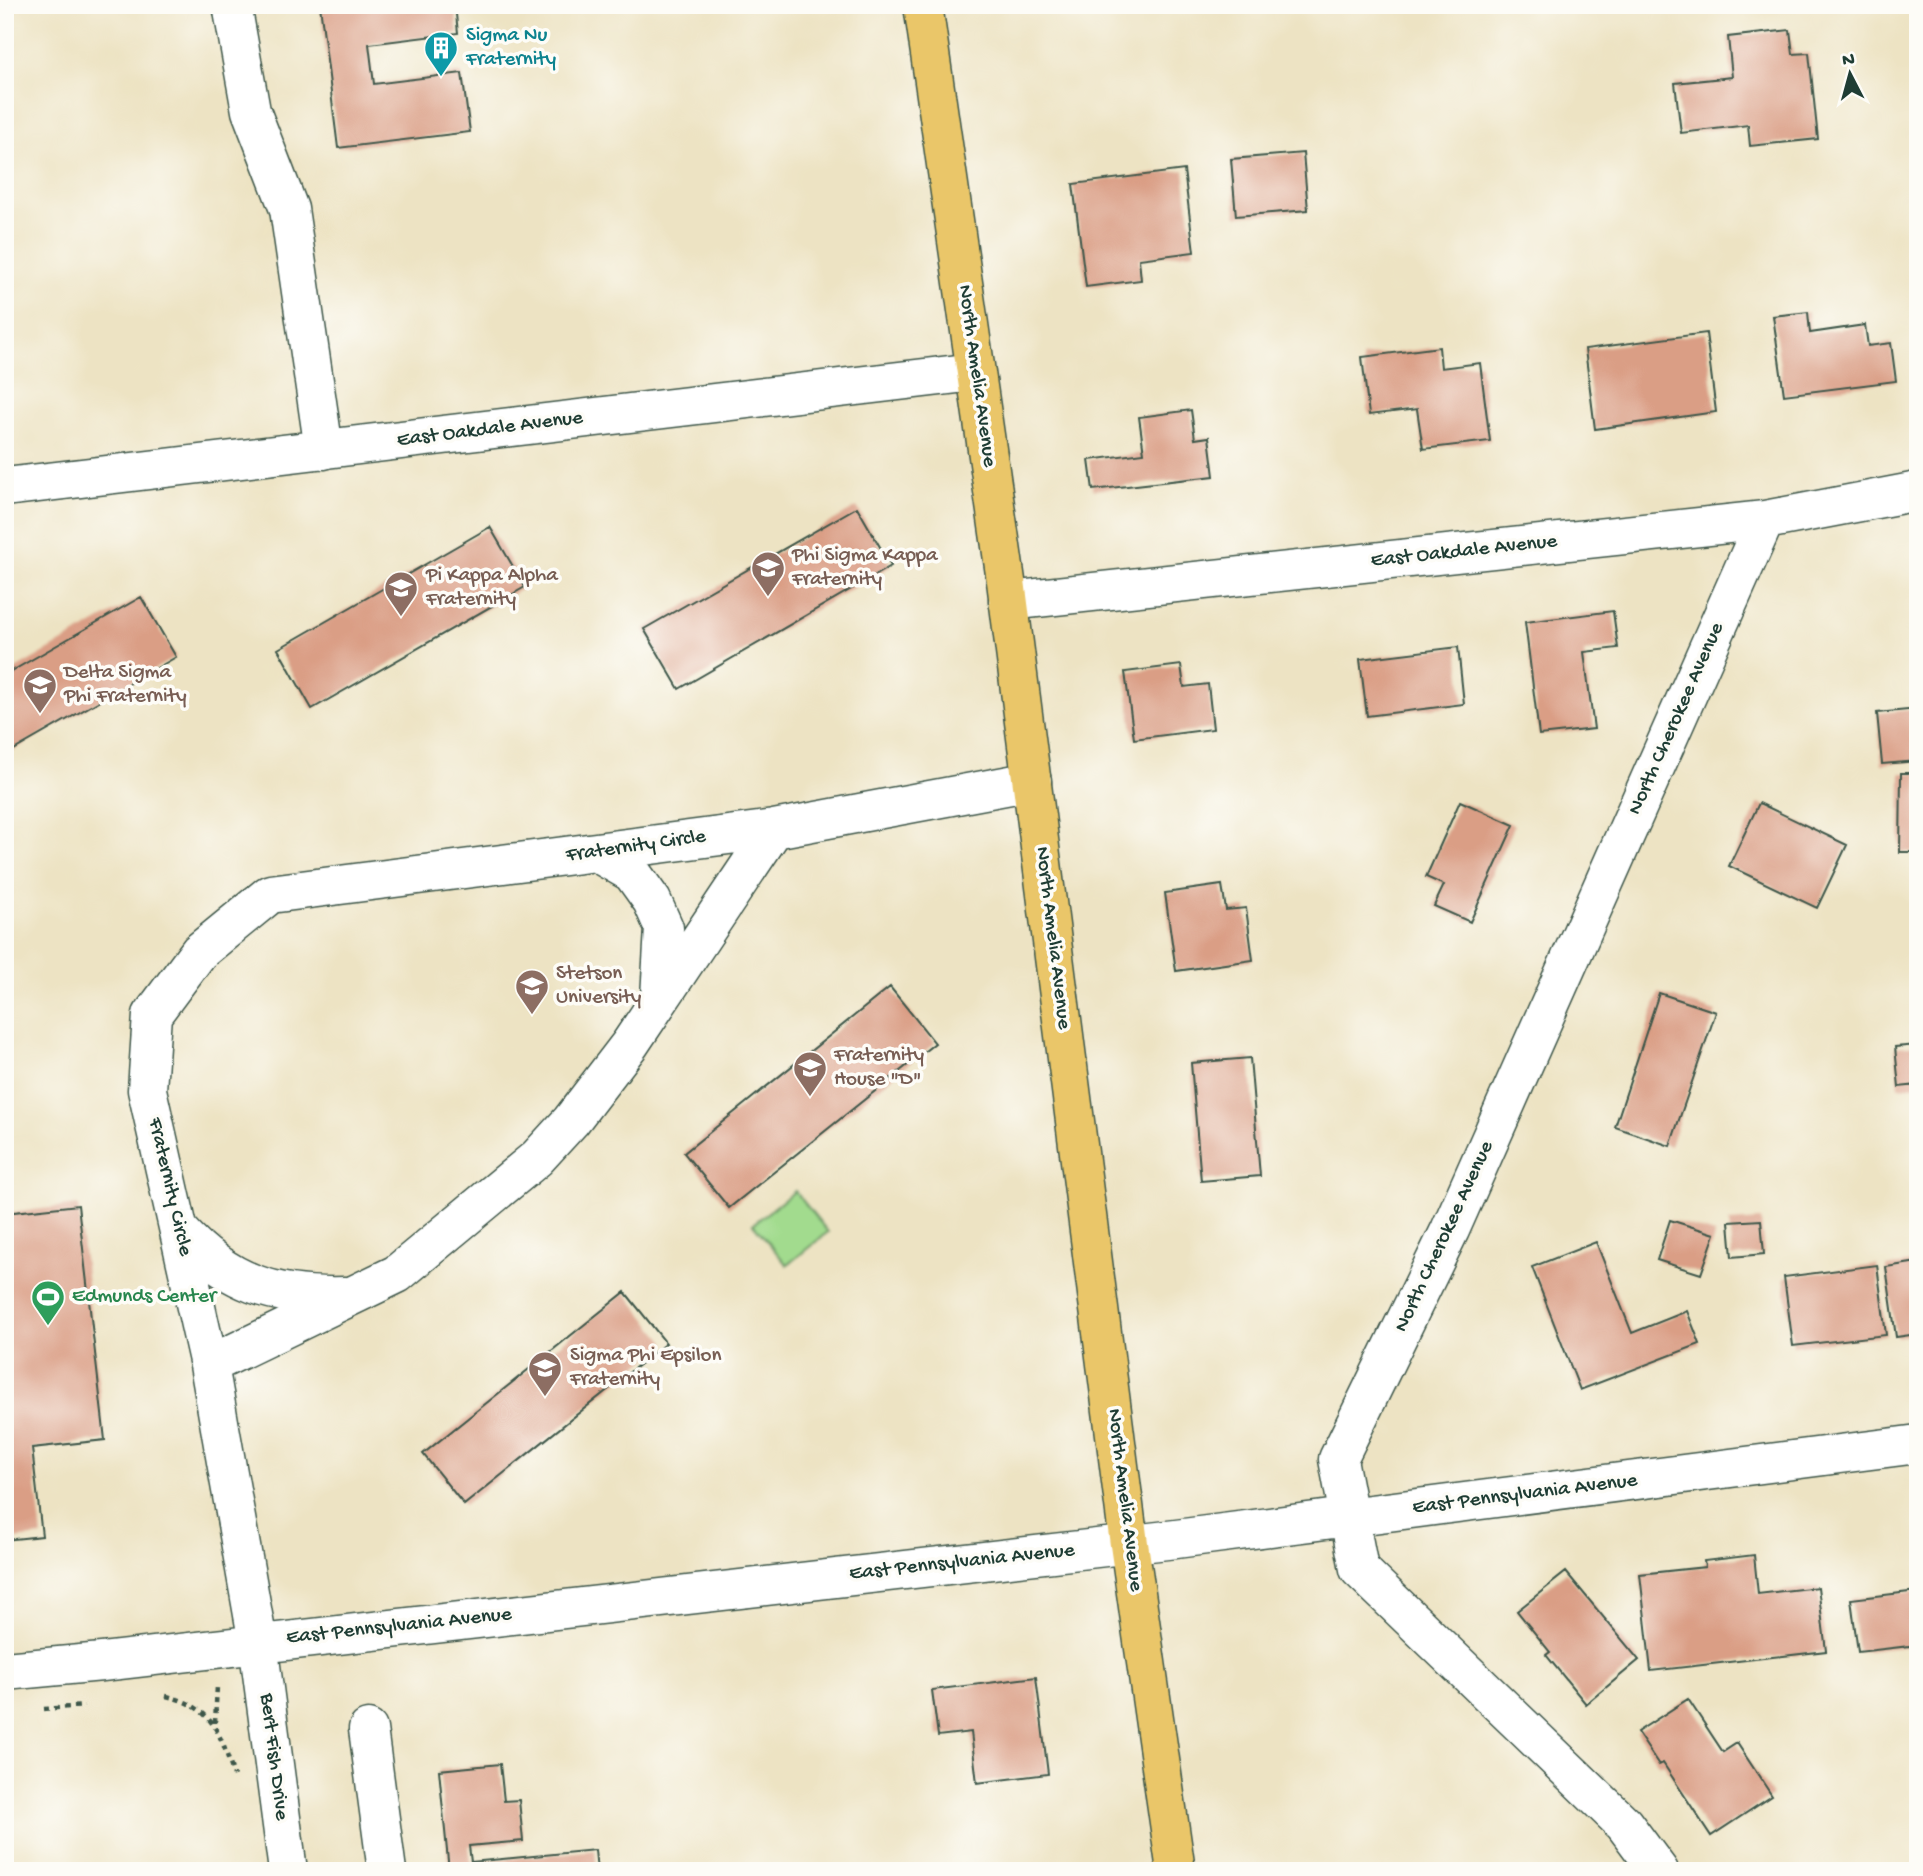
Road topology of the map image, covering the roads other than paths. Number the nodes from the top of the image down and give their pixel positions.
1 (232, 5) edge
2 (923, 5) edge
3 (975, 372) junction
4 (324, 450) junction
5 (5, 487) edge
6 (1918, 491) edge
7 (1765, 520) junction
8 (1008, 601) junction
9 (1032, 781) junction
10 (774, 829) junction
11 (597, 853) junction
12 (660, 1000) junction
13 (179, 1230) junction
14 (352, 1296) junction
15 (209, 1365) junction
16 (1918, 1444) edge
17 (1349, 1517) junction
18 (1129, 1544) junction
19 (258, 1643) junction
20 (5, 1671) edge
21 (368, 1728) dead end
22 (288, 1871) edge
23 (387, 1871) edge
24 (1176, 1871) edge
25 (1659, 1871) edge

1 - 4 street
2 - 3 main road, North Amelia Avenue
3 - 4 street, East Oakdale Avenue
3 - 8 main road, North Amelia Avenue
4 - 5 street, East Oakdale Avenue
6 - 7 street, East Oakdale Avenue
7 - 8 street, East Oakdale Avenue
7 - 17 street, North Cherokee Avenue
8 - 9 main road, North Amelia Avenue
9 - 10 street, Fraternity Circle
9 - 18 main road, North Amelia Avenue
10 - 11 street, Fraternity Circle
10 - 12 street
11 - 12 street
11 - 13 street, Fraternity Circle
12 - 14 street
13 - 14 street
13 - 15 street, Fraternity Circle
14 - 15 street
15 - 19 street, Fraternity Circle
16 - 17 street, East Pennsylvania Avenue
17 - 18 street, East Pennsylvania Avenue
17 - 25 street, North Cherokee Avenue
18 - 19 street, East Pennsylvania Avenue
18 - 24 main road, North Amelia Avenue
19 - 20 street, East Pennsylvania Avenue
19 - 22 street, Bert Fish Drive
21 - 23 street

